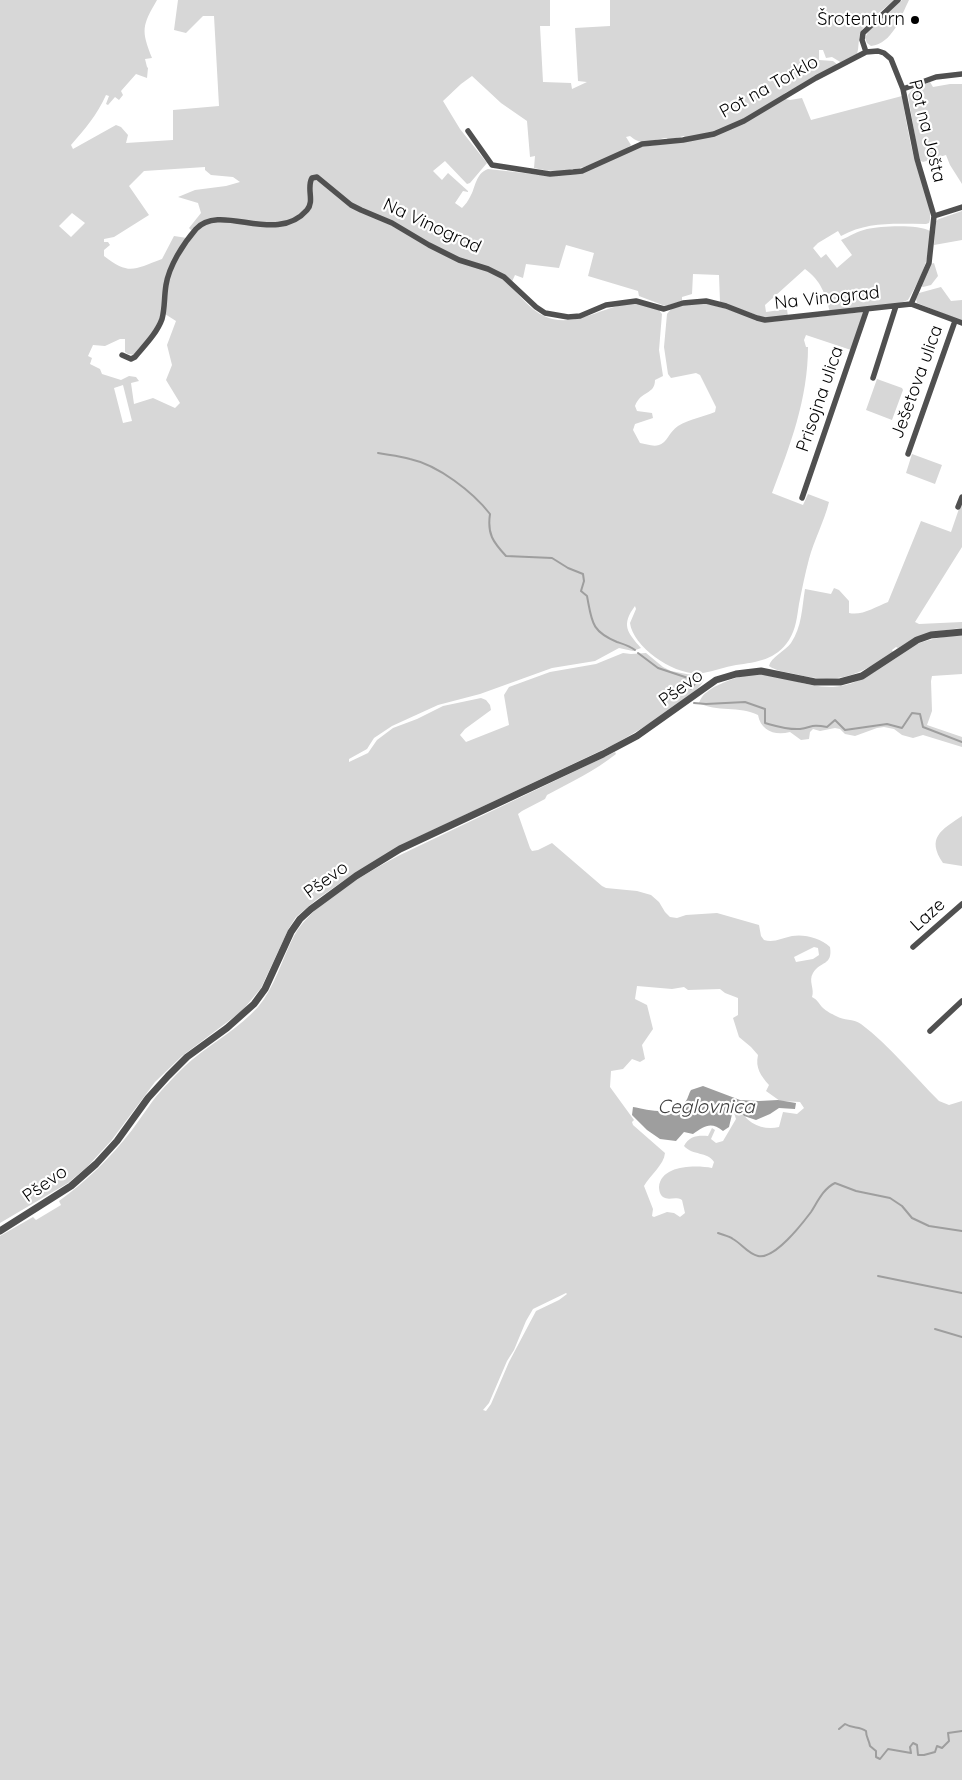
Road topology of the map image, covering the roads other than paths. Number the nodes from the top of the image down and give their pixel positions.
1 (898, 0) edge
2 (866, 52) junction
3 (962, 74) edge
4 (903, 89) junction
5 (468, 131) dead end
6 (962, 207) edge
7 (934, 216) junction
8 (911, 304) junction
9 (896, 306) junction
10 (867, 309) junction
11 (955, 321) junction
12 (962, 323) edge
13 (122, 356) dead end
14 (873, 378) dead end
15 (908, 454) dead end
16 (962, 497) edge
17 (802, 498) dead end
18 (958, 507) dead end
19 (962, 632) edge
20 (962, 904) edge
21 (913, 947) dead end
22 (962, 1001) edge
23 (930, 1031) dead end
24 (0, 1231) edge

1 - 2 street
2 - 4 street, Pot na Jošta
2 - 5 street, Pot na Torklo
3 - 4 street
4 - 7 street, Pot na Jošta
6 - 7 street
7 - 8 street, Pot na Jošta
8 - 9 street
8 - 11 street, Ješetova ulica
9 - 10 street, Na Vinograd
9 - 14 street
10 - 13 street, Na Vinograd
10 - 17 street, Prisojna ulica
11 - 12 street, Ješetova ulica
11 - 15 street, Ješetova ulica
16 - 18 street
19 - 24 street, Pševo
20 - 21 street, Laze
22 - 23 street

